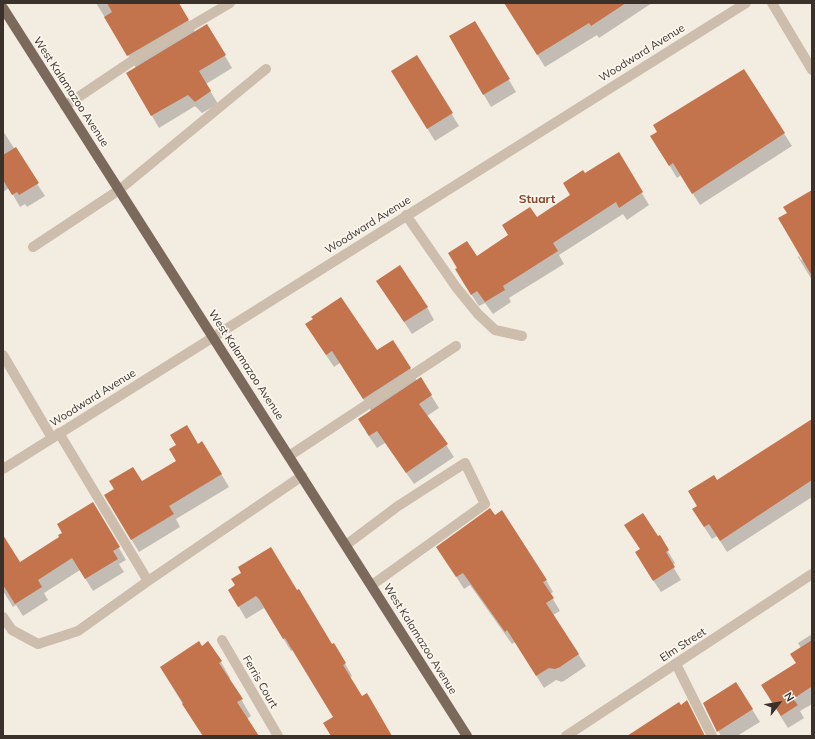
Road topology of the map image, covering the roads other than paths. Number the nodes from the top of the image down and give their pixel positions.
1 (230, 3) edge
2 (746, 3) edge
3 (772, 3) edge
4 (3, 8) edge
5 (266, 68) dead end
6 (812, 70) edge
7 (65, 106) junction
8 (119, 190) junction
9 (406, 215) junction
10 (33, 247) dead end
11 (213, 336) junction
12 (522, 336) dead end
13 (456, 346) dead end
14 (3, 355) edge
15 (56, 436) junction
16 (289, 456) junction
17 (3, 469) edge
18 (302, 476) junction
19 (346, 545) junction
20 (812, 574) edge
21 (148, 581) junction
22 (372, 585) junction
23 (3, 617) edge
24 (222, 640) dead end
25 (676, 664) junction
26 (278, 736) edge
27 (467, 736) edge
28 (566, 736) edge
29 (712, 736) edge

1 - 7 street
2 - 9 street, Woodward Avenue
3 - 6 street
4 - 7 main road, West Kalamazoo Avenue
5 - 8 street
7 - 8 main road, West Kalamazoo Avenue
8 - 10 street
8 - 11 main road, West Kalamazoo Avenue
9 - 11 street, Woodward Avenue
9 - 12 street
11 - 15 street, Woodward Avenue
11 - 16 main road, West Kalamazoo Avenue
13 - 16 street
14 - 15 street
15 - 17 street, Woodward Avenue
15 - 21 street
16 - 18 main road, West Kalamazoo Avenue
18 - 19 main road, West Kalamazoo Avenue
18 - 21 street
19 - 22 main road, West Kalamazoo Avenue
19 - 22 street
20 - 25 street, Elm Street
21 - 23 street
22 - 27 main road, West Kalamazoo Avenue
24 - 26 street, Ferris Court
25 - 28 street, Elm Street
25 - 29 street

